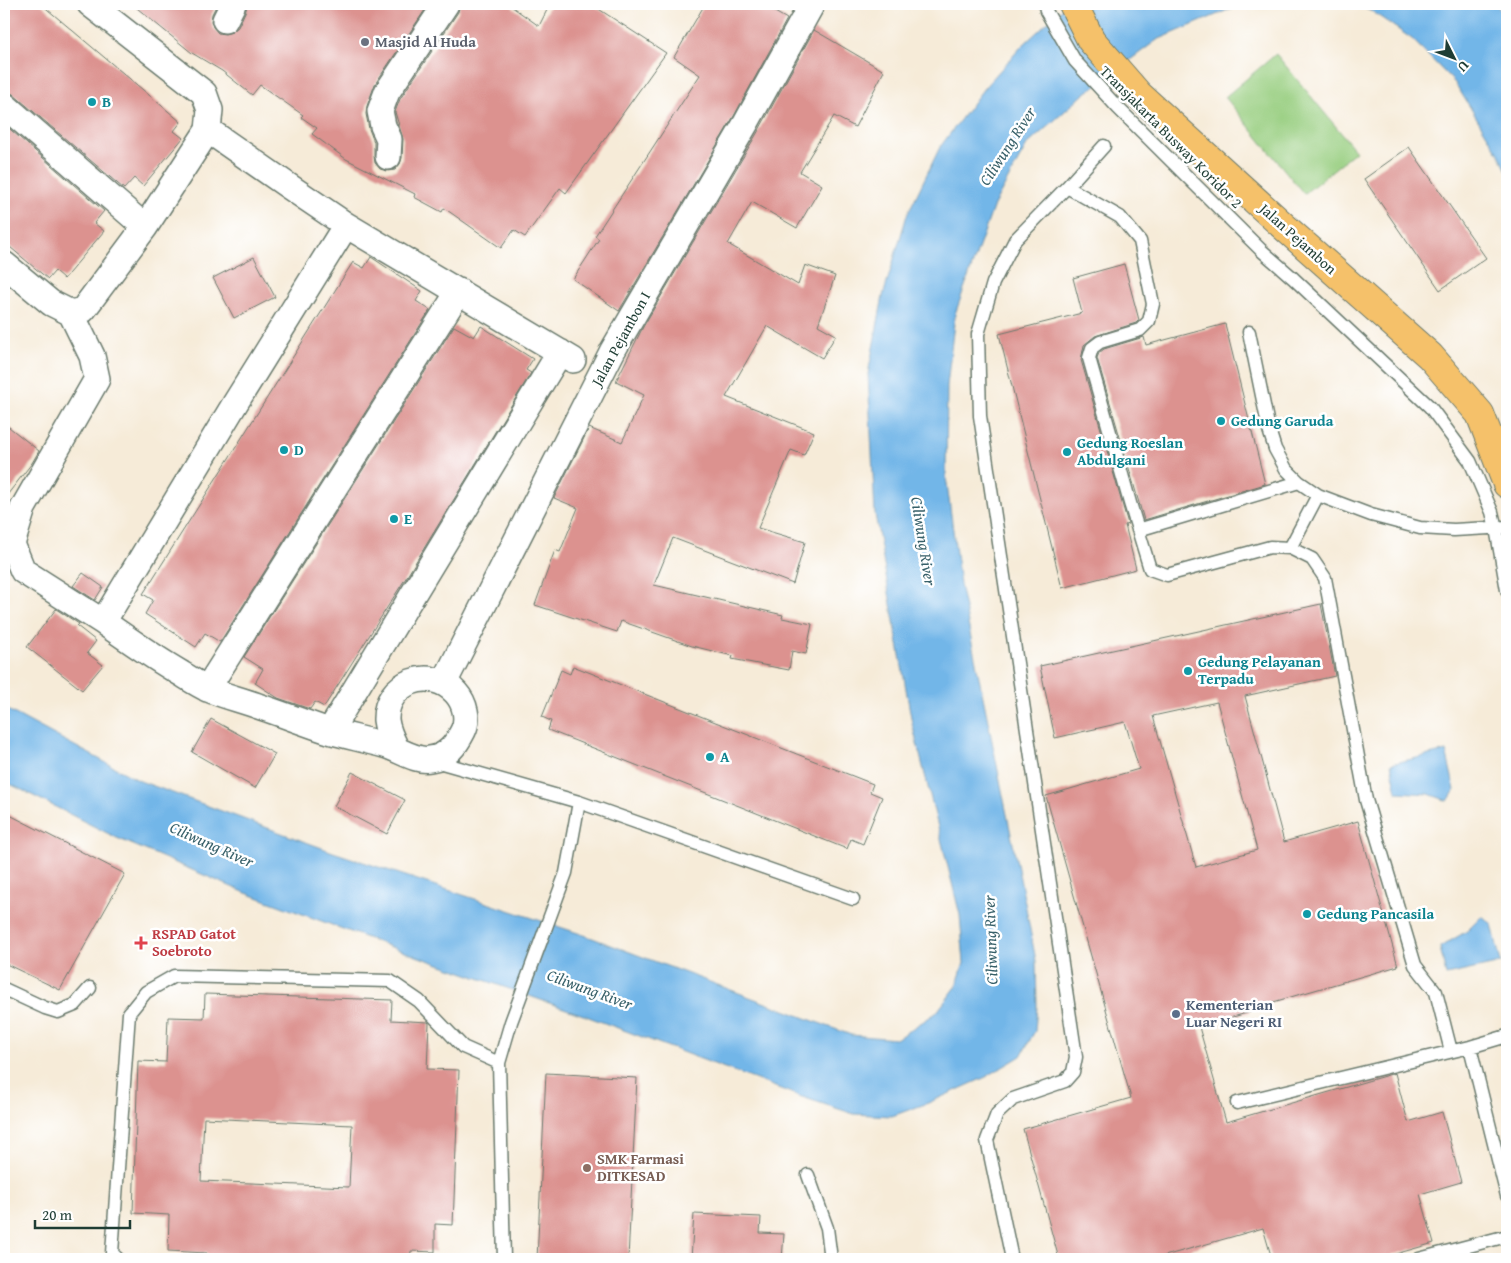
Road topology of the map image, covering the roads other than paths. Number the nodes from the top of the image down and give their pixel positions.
1 (90, 4) edge
2 (446, 4) edge
3 (812, 4) edge
4 (1073, 4) edge
5 (1045, 7) edge
6 (1128, 101) junction
7 (4, 105) edge
8 (208, 130) junction
9 (1104, 146) dead end
10 (388, 157) dead end
11 (1067, 187) junction
12 (346, 225) junction
13 (145, 227) junction
14 (4, 264) edge
15 (458, 291) junction
16 (70, 313) junction
17 (1249, 332) dead end
18 (1298, 482) junction
19 (1507, 484) edge
20 (1318, 495) junction
21 (1502, 528) edge
22 (1138, 530) junction
23 (1290, 548) junction
24 (1507, 590) edge
25 (103, 622) junction
26 (444, 683) junction
27 (207, 688) junction
28 (330, 731) junction
29 (396, 748) junction
30 (430, 760) junction
31 (579, 802) junction
32 (853, 899) dead end
33 (90, 988) dead end
34 (4, 989) edge
35 (1507, 1036) edge
36 (1470, 1047) junction
37 (1451, 1051) junction
38 (499, 1063) junction
39 (1236, 1103) dead end
40 (808, 1175) dead end
41 (1507, 1196) edge
42 (1507, 1236) edge
43 (118, 1259) edge
44 (504, 1259) edge
45 (831, 1259) edge
46 (1012, 1259) edge
47 (1419, 1259) edge

1 - 8 street
2 - 10 street
3 - 26 street, Jalan Pejambon I
4 - 6 main road, Jalan Pejambon
5 - 6 lane, Transjakarta Busway Koridor 2
6 - 19 main road, Jalan Pejambon
6 - 21 lane, Transjakarta Busway Koridor 2
7 - 13 street
8 - 12 street
8 - 13 street
9 - 11 lane
11 - 22 lane
11 - 46 lane
12 - 15 street
12 - 25 street
13 - 16 street
14 - 16 street
15 - 27 street
15 - 28 street
16 - 25 street
17 - 18 lane
18 - 20 lane
18 - 22 lane
20 - 21 lane
20 - 23 lane
21 - 24 lane, Transjakarta Busway Koridor 2
22 - 23 lane
23 - 37 lane
25 - 27 street
26 - 29 street
26 - 30 street
27 - 28 street
28 - 29 street
29 - 30 street
30 - 31 lane
31 - 32 lane
31 - 38 lane
33 - 34 lane
35 - 36 lane
36 - 37 lane
36 - 41 lane
37 - 39 lane
38 - 43 lane
38 - 44 lane
40 - 45 lane
42 - 47 lane

